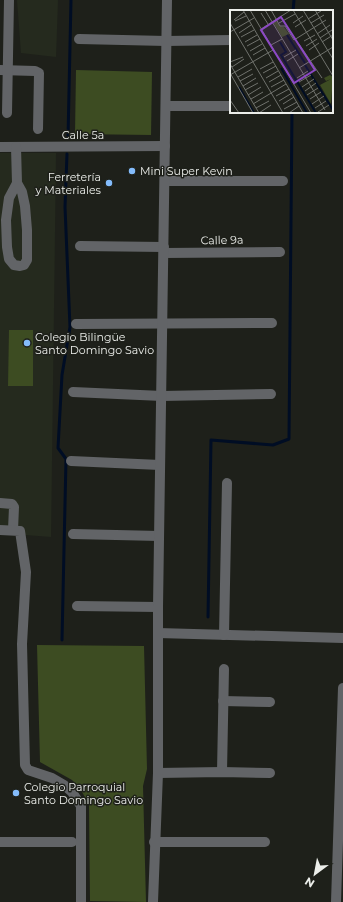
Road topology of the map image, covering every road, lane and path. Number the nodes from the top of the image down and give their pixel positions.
1 (9, 0) edge
2 (167, 0) edge
3 (79, 40) dead end
4 (230, 40) edge
5 (166, 41) junction
6 (4, 70) edge
7 (166, 106) junction
8 (230, 106) edge
9 (7, 113) dead end
10 (38, 129) dead end
11 (166, 146) junction
12 (0, 147) edge
13 (16, 147) junction
14 (165, 181) junction
15 (283, 181) dead end
16 (17, 183) junction
17 (80, 246) dead end
18 (164, 250) junction
19 (280, 252) dead end
20 (272, 323) dead end
21 (76, 324) dead end
22 (163, 324) junction
23 (73, 392) dead end
24 (271, 394) dead end
25 (162, 396) junction
26 (71, 461) dead end
27 (160, 465) junction
28 (227, 483) dead end
29 (0, 504) edge
30 (0, 530) edge
31 (13, 530) junction
32 (72, 534) dead end
33 (159, 536) junction
34 (77, 606) dead end
35 (158, 607) junction
36 (158, 633) junction
37 (224, 635) junction
38 (343, 638) edge
39 (224, 669) dead end
40 (343, 688) edge
41 (223, 701) junction
42 (270, 702) dead end
43 (222, 772) junction
44 (158, 773) junction
45 (270, 773) dead end
46 (0, 842) edge
47 (72, 842) dead end
48 (154, 842) junction
49 (264, 842) dead end
50 (81, 902) edge
51 (153, 902) edge
52 (336, 902) edge

1 - 6 street
2 - 5 street
3 - 5 street
4 - 5 street
5 - 7 street
6 - 9 street
6 - 10 street
7 - 8 street
7 - 11 street
11 - 13 street, Calle 5a
11 - 14 street
12 - 13 street, Calle 5a
13 - 16 street
14 - 15 street
14 - 18 street
16 - 16 street
17 - 18 street, Calle 9a
18 - 19 street, Calle 9a
18 - 22 street
20 - 22 street
21 - 22 street
22 - 25 street
23 - 25 street
24 - 25 street
25 - 27 street
26 - 27 street
27 - 33 street
28 - 37 street
29 - 31 street
30 - 31 street
31 - 50 street
32 - 33 street
33 - 35 street
34 - 35 street
35 - 36 street
36 - 37 street
36 - 44 street
37 - 38 street
39 - 41 street
40 - 52 street
41 - 42 street
41 - 43 street
43 - 44 street
43 - 45 street
44 - 48 street
46 - 47 street
48 - 49 street
48 - 51 street

